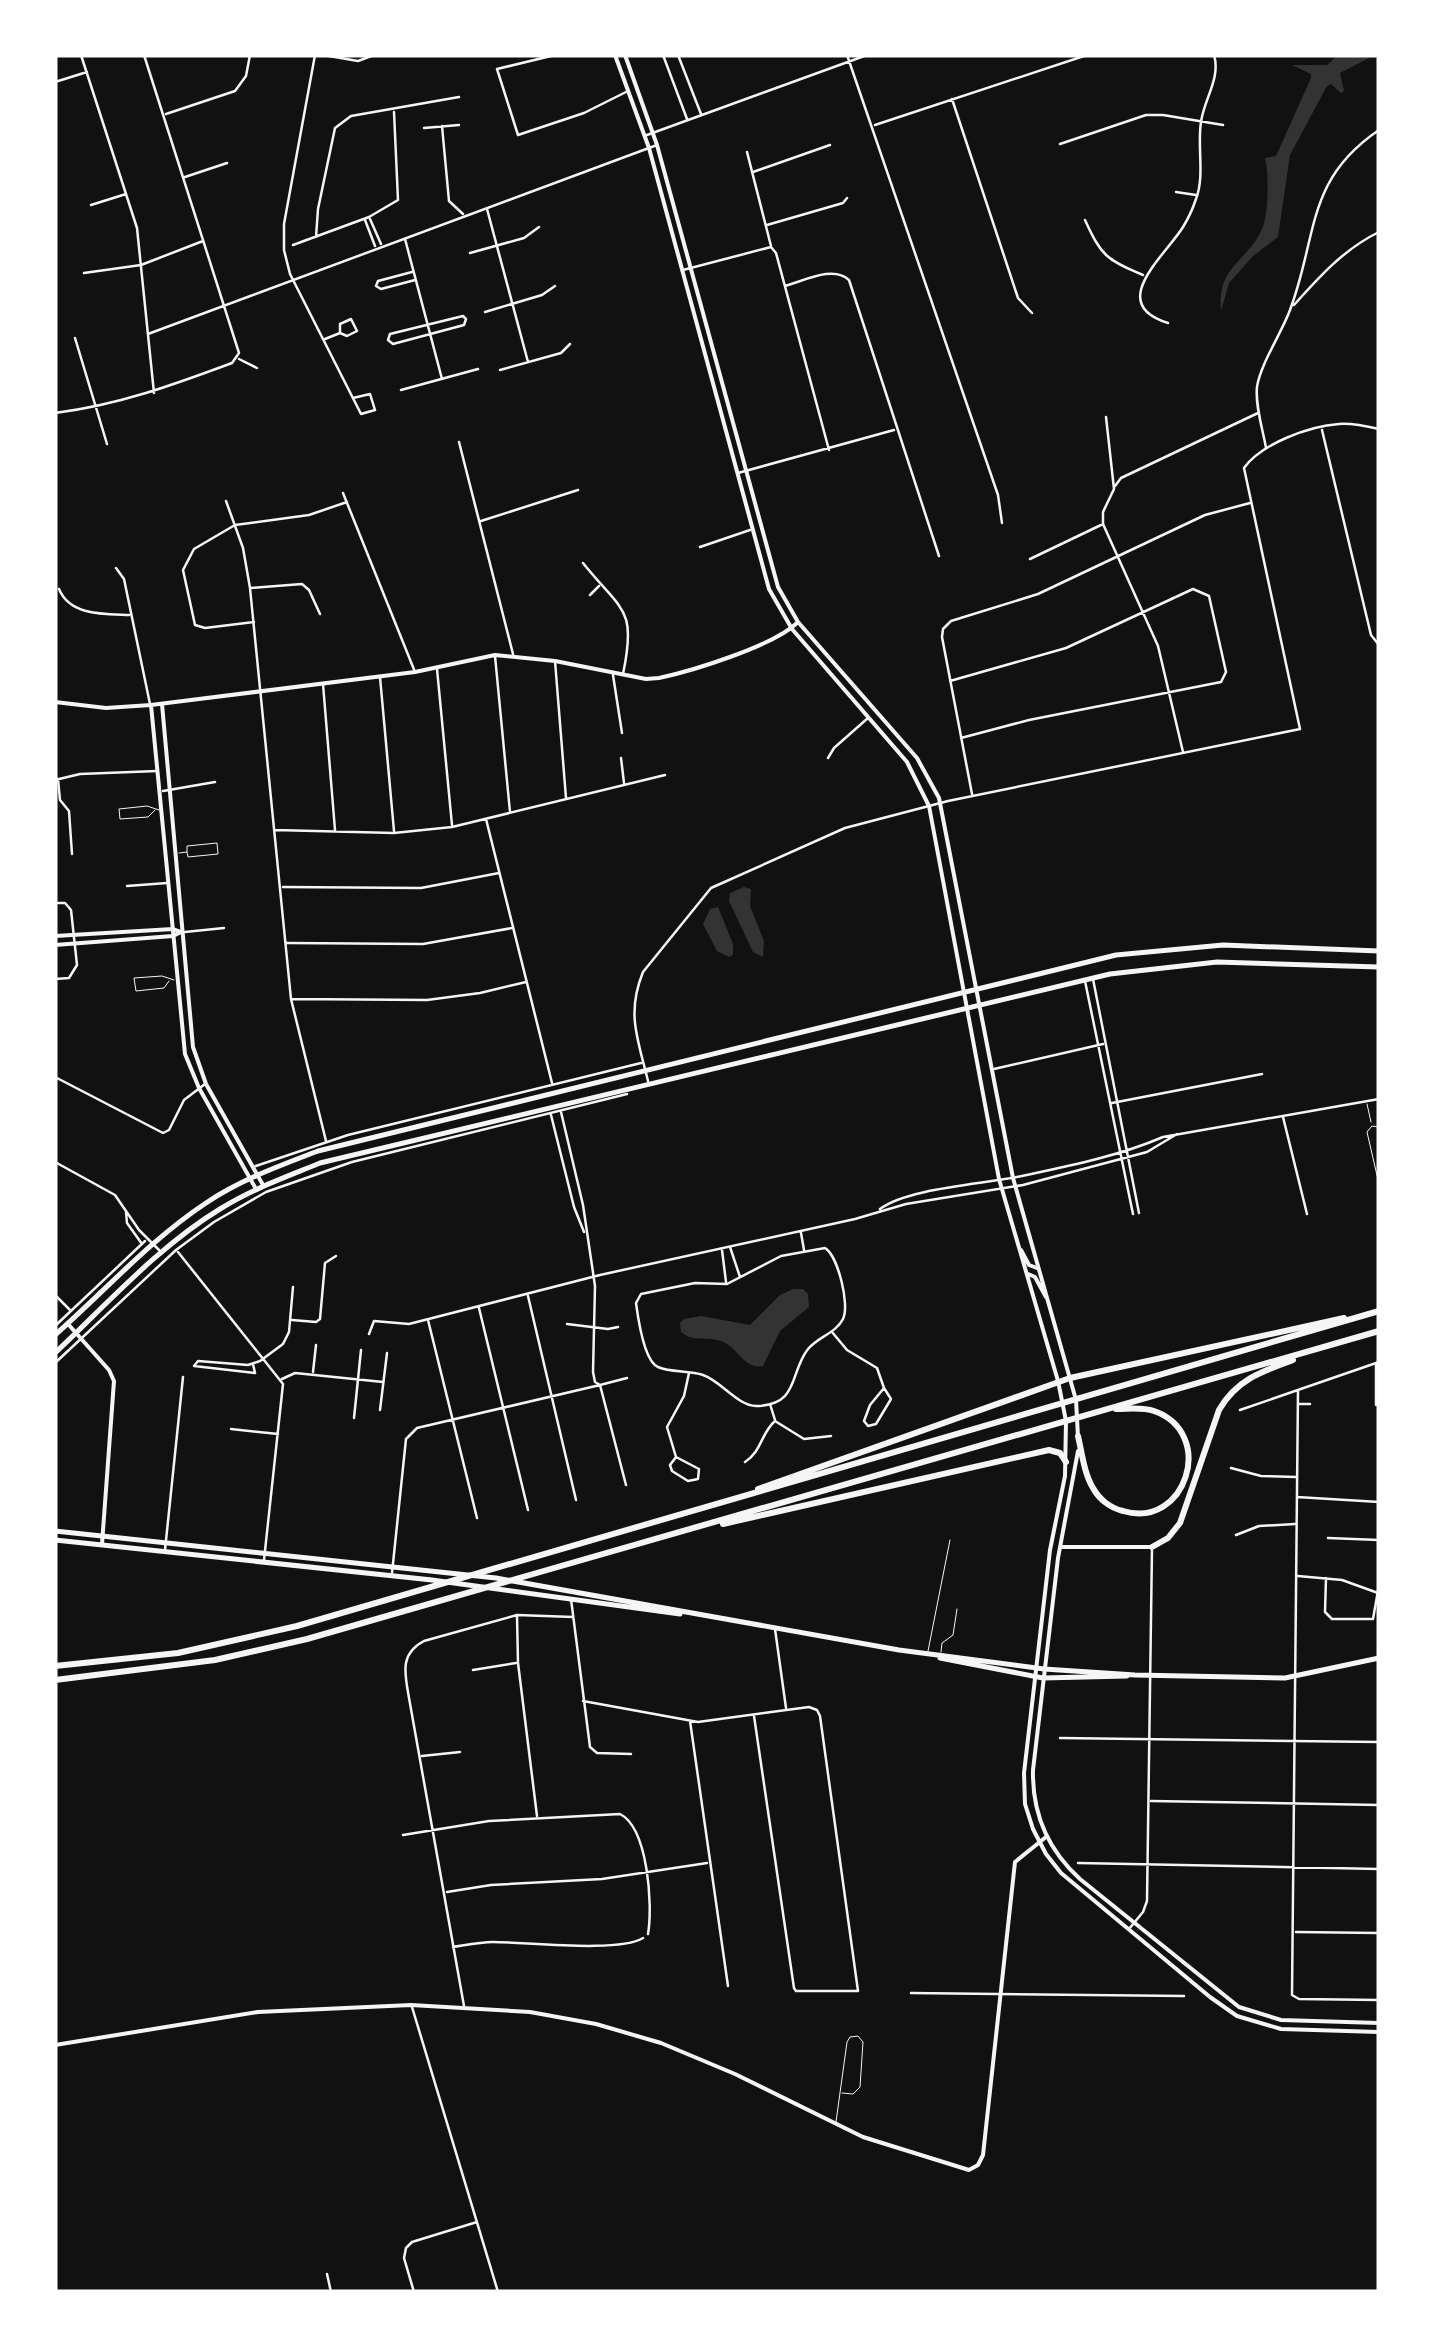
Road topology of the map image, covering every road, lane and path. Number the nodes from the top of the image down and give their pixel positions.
1 (81, 55) edge
2 (144, 55) edge
3 (250, 55) edge
4 (315, 55) edge
5 (323, 55) edge
6 (374, 55) edge
7 (555, 55) edge
8 (615, 55) edge
9 (625, 55) edge
10 (662, 55) edge
11 (678, 55) edge
12 (866, 55) edge
13 (1087, 55) edge
14 (1214, 55) edge
15 (848, 58) edge
16 (87, 72) junction
17 (55, 82) edge
18 (628, 91) junction
19 (459, 97) dead end
20 (952, 99) junction
21 (394, 109) junction
22 (701, 114) junction
23 (163, 115) junction
24 (687, 120) junction
25 (1200, 122) junction
26 (459, 125) dead end
27 (1223, 125) dead end
28 (442, 126) junction
29 (873, 126) junction
30 (424, 128) dead end
31 (1379, 130) edge
32 (653, 133) junction
33 (644, 136) junction
34 (830, 144) dead end
35 (1060, 144) dead end
36 (657, 145) junction
37 (648, 148) junction
38 (747, 152) dead end
39 (227, 163) dead end
40 (752, 172) junction
41 (183, 177) junction
42 (1176, 192) dead end
43 (127, 194) junction
44 (1198, 196) junction
45 (848, 198) dead end
46 (91, 206) dead end
47 (487, 207) junction
48 (464, 215) junction
49 (367, 218) junction
50 (1085, 220) dead end
51 (765, 225) junction
52 (539, 227) dead end
53 (1379, 232) edge
54 (316, 237) junction
55 (405, 238) junction
56 (204, 240) junction
57 (294, 244) dead end
58 (381, 246) junction
59 (498, 246) junction
60 (771, 247) junction
61 (376, 248) junction
62 (470, 253) dead end
63 (141, 266) junction
64 (690, 268) junction
65 (682, 270) junction
66 (413, 272) junction
67 (84, 273) dead end
68 (1144, 275) junction
69 (293, 280) junction
70 (415, 280) junction
71 (555, 286) dead end
72 (785, 286) junction
73 (513, 304) junction
74 (225, 305) junction
75 (1292, 307) junction
76 (485, 312) dead end
77 (1032, 313) dead end
78 (1168, 323) dead end
79 (428, 325) junction
80 (340, 333) dead end
81 (148, 334) junction
82 (430, 334) junction
83 (75, 338) dead end
84 (324, 339) junction
85 (570, 344) dead end
86 (237, 358) junction
87 (528, 362) junction
88 (257, 368) dead end
89 (478, 370) dead end
90 (500, 370) dead end
91 (442, 379) junction
92 (402, 390) dead end
93 (154, 393) junction
94 (353, 398) junction
95 (96, 408) junction
96 (55, 412) edge
97 (1260, 413) junction
98 (1106, 417) dead end
99 (1321, 427) junction
100 (896, 429) junction
101 (1379, 430) edge
102 (458, 442) dead end
103 (107, 444) dead end
104 (829, 450) junction
105 (1267, 450) junction
106 (745, 472) junction
107 (737, 473) junction
108 (1114, 488) junction
109 (578, 490) dead end
110 (343, 493) dead end
111 (226, 501) dead end
112 (346, 502) junction
113 (1250, 503) junction
114 (479, 521) junction
115 (1002, 524) dead end
116 (1103, 524) junction
117 (235, 526) junction
118 (752, 530) junction
119 (700, 547) dead end
120 (939, 556) dead end
121 (1116, 557) junction
122 (1030, 559) dead end
123 (583, 563) dead end
124 (116, 568) dead end
125 (600, 585) junction
126 (250, 588) junction
127 (60, 589) dead end
128 (590, 595) dead end
129 (1143, 612) junction
130 (131, 614) junction
131 (320, 614) dead end
132 (254, 622) junction
133 (798, 622) junction
134 (195, 626) junction
135 (792, 628) junction
136 (190, 632) dead end
137 (1379, 645) edge
138 (495, 655) junction
139 (513, 656) junction
140 (555, 661) junction
141 (437, 666) junction
142 (414, 672) junction
143 (613, 674) junction
144 (623, 676) junction
145 (380, 677) junction
146 (950, 681) junction
147 (323, 684) junction
148 (262, 691) junction
149 (1170, 692) junction
150 (55, 702) edge
151 (162, 704) junction
152 (151, 705) junction
153 (869, 717) junction
154 (622, 733) dead end
155 (961, 738) junction
156 (1183, 753) junction
157 (621, 758) dead end
158 (828, 758) dead end
159 (167, 764) junction
160 (158, 768) junction
161 (665, 775) dead end
162 (56, 779) edge
163 (215, 782) dead end
164 (625, 785) junction
165 (169, 790) junction
166 (160, 791) junction
167 (972, 796) junction
168 (566, 800) junction
169 (940, 803) junction
170 (929, 806) junction
171 (158, 810) junction
172 (510, 813) junction
173 (486, 819) junction
174 (452, 827) junction
175 (275, 830) junction
176 (335, 832) junction
177 (394, 833) junction
178 (187, 852) junction
179 (72, 854) dead end
180 (166, 854) junction
181 (174, 854) junction
182 (500, 873) junction
183 (168, 882) junction
184 (127, 886) dead end
185 (280, 887) junction
186 (55, 903) edge
187 (224, 928) dead end
188 (514, 928) junction
189 (173, 932) junction
190 (182, 932) junction
191 (55, 936) edge
192 (74, 938) junction
193 (285, 943) junction
194 (55, 944) edge
195 (1379, 951) edge
196 (1379, 967) edge
197 (1088, 978) junction
198 (55, 980) edge
199 (177, 980) junction
200 (169, 981) junction
201 (527, 982) junction
202 (977, 987) junction
203 (964, 990) junction
204 (291, 999) junction
205 (981, 1004) junction
206 (968, 1008) junction
207 (1105, 1044) junction
208 (1096, 1046) junction
209 (644, 1066) junction
210 (994, 1070) junction
211 (1262, 1074) dead end
212 (55, 1077) edge
213 (648, 1082) junction
214 (206, 1084) junction
215 (199, 1088) junction
216 (554, 1088) junction
217 (547, 1093) junction
218 (1379, 1099) edge
219 (1117, 1102) junction
220 (1366, 1102) junction
221 (1109, 1104) junction
222 (475, 1108) junction
223 (560, 1108) junction
224 (550, 1110) junction
225 (1282, 1115) junction
226 (1372, 1126) junction
227 (1379, 1127) edge
228 (1177, 1134) junction
229 (326, 1142) junction
230 (1127, 1150) junction
231 (1120, 1152) junction
232 (1128, 1157) junction
233 (1122, 1158) junction
234 (55, 1162) edge
235 (254, 1166) junction
236 (247, 1170) junction
237 (254, 1176) junction
238 (1013, 1178) junction
239 (998, 1179) junction
240 (1379, 1184) edge
241 (1015, 1186) junction
242 (1000, 1187) junction
243 (261, 1191) junction
244 (878, 1211) junction
245 (1307, 1214) dead end
246 (800, 1232) junction
247 (586, 1238) junction
248 (147, 1244) junction
249 (730, 1247) junction
250 (1018, 1247) junction
251 (722, 1248) junction
252 (176, 1250) junction
253 (804, 1250) junction
254 (159, 1255) junction
255 (336, 1256) dead end
256 (1039, 1268) junction
257 (1027, 1274) junction
258 (594, 1278) junction
259 (741, 1278) junction
260 (727, 1284) junction
261 (293, 1286) dead end
262 (55, 1295) edge
263 (527, 1295) junction
264 (1048, 1300) junction
265 (479, 1307) junction
266 (1379, 1311) edge
267 (70, 1312) junction
268 (428, 1319) junction
269 (290, 1320) junction
270 (65, 1321) junction
271 (566, 1324) dead end
272 (55, 1326) edge
273 (594, 1327) junction
274 (618, 1327) dead end
275 (831, 1330) junction
276 (1379, 1331) edge
277 (369, 1334) dead end
278 (55, 1335) edge
279 (78, 1336) junction
280 (1343, 1342) junction
281 (316, 1346) dead end
282 (362, 1350) dead end
283 (55, 1353) edge
284 (386, 1354) dead end
285 (264, 1358) junction
286 (1378, 1362) edge
287 (55, 1363) edge
288 (253, 1364) junction
289 (690, 1372) junction
290 (313, 1374) junction
291 (182, 1377) dead end
292 (627, 1378) dead end
293 (1070, 1378) junction
294 (281, 1379) junction
295 (358, 1379) junction
296 (384, 1382) junction
297 (1058, 1382) junction
298 (600, 1385) junction
299 (884, 1388) junction
300 (1298, 1390) junction
301 (552, 1396) junction
302 (770, 1403) junction
303 (1298, 1404) junction
304 (1310, 1404) dead end
305 (1376, 1405) dead end
306 (503, 1408) junction
307 (1104, 1409) junction
308 (380, 1410) dead end
309 (1240, 1410) dead end
310 (354, 1418) dead end
311 (452, 1420) junction
312 (775, 1421) junction
313 (231, 1429) dead end
314 (278, 1434) junction
315 (832, 1436) dead end
316 (1078, 1436) junction
317 (676, 1457) junction
318 (745, 1462) dead end
319 (1066, 1462) junction
320 (1231, 1468) dead end
321 (1297, 1477) junction
322 (626, 1485) dead end
323 (1297, 1497) junction
324 (576, 1500) dead end
325 (1379, 1502) edge
326 (710, 1507) junction
327 (528, 1510) dead end
328 (477, 1518) dead end
329 (1296, 1524) junction
330 (55, 1530) edge
331 (1236, 1535) dead end
332 (103, 1536) junction
333 (1328, 1538) dead end
334 (55, 1540) edge
335 (653, 1540) junction
336 (950, 1540) dead end
337 (1379, 1540) edge
338 (165, 1542) junction
339 (102, 1544) junction
340 (1051, 1544) junction
341 (1060, 1547) junction
342 (1152, 1547) junction
343 (165, 1551) junction
344 (264, 1553) junction
345 (264, 1562) junction
346 (393, 1567) junction
347 (392, 1575) junction
348 (1296, 1576) junction
349 (1326, 1578) junction
350 (1379, 1584) edge
351 (570, 1588) junction
352 (1379, 1593) edge
353 (571, 1598) junction
354 (958, 1609) dead end
355 (693, 1614) junction
356 (517, 1615) junction
357 (573, 1617) junction
358 (775, 1628) junction
359 (928, 1654) junction
360 (940, 1655) junction
361 (1379, 1658) edge
362 (518, 1663) junction
363 (55, 1666) edge
364 (1035, 1668) junction
365 (1044, 1669) junction
366 (473, 1670) dead end
367 (1135, 1675) junction
368 (1034, 1676) junction
369 (1151, 1676) junction
370 (1294, 1677) junction
371 (1043, 1678) junction
372 (55, 1680) edge
373 (583, 1701) junction
374 (786, 1710) junction
375 (754, 1716) junction
376 (690, 1721) junction
377 (1060, 1738) dead end
378 (1149, 1739) junction
379 (1294, 1740) junction
380 (1379, 1742) edge
381 (460, 1752) dead end
382 (631, 1754) dead end
383 (420, 1757) junction
384 (1148, 1801) junction
385 (1294, 1804) junction
386 (1379, 1806) edge
387 (537, 1818) junction
388 (432, 1829) junction
389 (403, 1836) dead end
390 (1046, 1837) junction
391 (1039, 1842) junction
392 (709, 1863) junction
393 (1078, 1863) dead end
394 (1147, 1864) junction
395 (1293, 1867) junction
396 (1379, 1869) edge
397 (645, 1871) junction
398 (444, 1893) junction
399 (1135, 1923) junction
400 (1128, 1930) junction
401 (1292, 1932) junction
402 (1379, 1933) edge
403 (648, 1934) dead end
404 (644, 1938) dead end
405 (453, 1946) junction
406 (728, 1986) dead end
407 (911, 1993) dead end
408 (1000, 1993) junction
409 (1184, 1996) dead end
410 (1379, 2000) edge
411 (411, 2006) junction
412 (464, 2006) junction
413 (1379, 2022) edge
414 (1379, 2032) edge
415 (55, 2044) edge
416 (842, 2094) junction
417 (836, 2125) junction
418 (477, 2222) junction
419 (327, 2274) dead end
420 (331, 2292) edge
421 (414, 2292) edge
422 (498, 2292) edge

1 - 16 street
2 - 23 street
3 - 23 street
4 - 69 street
5 - 6 street
7 - 18 street
8 - 18 main road
9 - 32 main road
10 - 24 street
11 - 22 street
12 - 15 street
13 - 20 street
14 - 25 street
15 - 22 street
15 - 29 street
16 - 17 street
16 - 43 street
18 - 33 main road
19 - 21 street
20 - 29 street
20 - 77 street
21 - 49 street
21 - 54 street
22 - 24 street
23 - 41 street
24 - 32 street
25 - 27 street
25 - 35 street
25 - 44 street
26 - 28 street
28 - 30 street
28 - 48 street
29 - 115 street
31 - 75 street
32 - 33 street
32 - 36 main road
33 - 37 main road
34 - 40 street
36 - 37 street
36 - 64 main road
37 - 47 street
37 - 65 main road
38 - 40 street
39 - 41 street
40 - 51 street
41 - 56 street
42 - 44 street
43 - 46 street
43 - 63 street
44 - 68 street
45 - 51 street
47 - 48 street
47 - 59 street
48 - 55 street
49 - 54 street
49 - 58 street
49 - 61 street
50 - 68 street
51 - 60 street
52 - 59 street
53 - 75 street
54 - 57 street
55 - 58 street
55 - 66 street
56 - 63 street
56 - 74 street
58 - 61 street
59 - 62 street
59 - 73 street
60 - 64 street
60 - 72 street
61 - 69 street
63 - 67 street
63 - 81 street
64 - 65 street
64 - 106 main road
65 - 107 main road
66 - 70 street
66 - 70 street
68 - 78 street
69 - 74 street
69 - 84 street
70 - 79 street
71 - 73 street
72 - 100 street
72 - 104 street
73 - 76 street
73 - 87 street
74 - 81 street
74 - 86 street
75 - 97 street
79 - 82 street
79 - 82 street
79 - 82 street
80 - 84 street
81 - 93 street
82 - 91 street
83 - 95 street
84 - 94 street
85 - 87 street
86 - 88 street
86 - 93 street
87 - 90 street
89 - 91 street
91 - 92 street
93 - 95 street
94 - 94 street
95 - 96 street
95 - 103 street
97 - 105 street
97 - 108 street
98 - 108 street
99 - 101 street
99 - 105 street
99 - 137 street
100 - 104 street
100 - 120 street
102 - 114 street
104 - 106 street
105 - 113 street
106 - 107 street
106 - 133 main road
107 - 118 main road
108 - 116 street
109 - 114 street
110 - 112 street
111 - 117 street
112 - 117 street
112 - 142 street
113 - 121 street
113 - 156 street
114 - 139 street
116 - 121 street
116 - 122 street
117 - 126 street
117 - 134 street
118 - 119 street
118 - 135 main road
121 - 129 street
121 - 146 street
123 - 125 street
124 - 130 street
125 - 128 street
125 - 144 street
126 - 131 street
126 - 132 street
127 - 130 street
129 - 146 street
129 - 149 street
129 - 149 street
130 - 152 street
132 - 134 street
132 - 148 street
133 - 135 main road
133 - 169 main road
134 - 136 street
135 - 144 main road
135 - 153 main road
138 - 139 main road
138 - 141 main road
138 - 172 street
139 - 140 main road
140 - 143 main road
140 - 168 street
141 - 142 main road
141 - 174 street
142 - 145 main road
143 - 144 main road
143 - 154 street
145 - 147 main road
145 - 177 street
146 - 155 street
147 - 148 main road
147 - 176 street
148 - 151 main road
148 - 175 street
149 - 155 street
149 - 156 street
150 - 152 main road
151 - 152 main road
151 - 159 main road
152 - 160 main road
153 - 158 street
153 - 170 main road
155 - 167 street
156 - 167 street
157 - 164 street
159 - 160 street
159 - 165 main road
160 - 162 street
160 - 166 main road
161 - 164 street
162 - 179 street
163 - 165 street
164 - 168 street
165 - 166 street
165 - 181 main road
166 - 171 main road
167 - 169 street
168 - 172 street
169 - 170 street
169 - 202 main road
170 - 203 main road
170 - 209 street
171 - 171 lane
171 - 180 main road
172 - 173 street
173 - 174 street
173 - 182 street
174 - 177 street
175 - 176 street
175 - 185 street
176 - 177 street
178 - 178 lane
178 - 181 lane
180 - 181 street
180 - 183 main road
181 - 190 main road
182 - 185 street
182 - 188 street
183 - 184 street
183 - 189 main road
185 - 193 street
186 - 192 street
187 - 190 street
188 - 193 street
188 - 201 street
189 - 190 main road
189 - 192 main road
189 - 199 main road
190 - 214 main road
191 - 192 main road
192 - 194 main road
192 - 198 street
193 - 204 street
195 - 202 main road
196 - 197 main road
197 - 205 main road
197 - 207 street
197 - 208 street
199 - 200 lane
199 - 215 main road
200 - 200 lane
201 - 204 street
201 - 216 street
202 - 203 main road
202 - 205 main road
203 - 206 main road
203 - 209 main road
204 - 229 street
205 - 206 main road
205 - 210 main road
206 - 213 main road
206 - 239 main road
207 - 208 street
207 - 219 street
208 - 210 street
208 - 221 street
209 - 213 street
209 - 216 main road
210 - 238 main road
211 - 219 street
212 - 215 street
213 - 223 main road
214 - 215 street
214 - 235 main road
215 - 236 main road
216 - 217 main road
216 - 222 street
216 - 223 street
217 - 222 main road
217 - 224 street
218 - 220 street
219 - 221 street
219 - 230 street
220 - 225 street
220 - 226 lane
221 - 231 street
222 - 229 street
222 - 237 main road
223 - 224 main road
223 - 247 street
224 - 243 main road
224 - 247 street
225 - 228 street
225 - 245 street
226 - 227 lane
226 - 240 lane
228 - 230 street
228 - 232 street
229 - 235 street
230 - 231 street
230 - 232 street
231 - 233 street
231 - 238 street
232 - 233 street
232 - 233 street
233 - 241 street
234 - 248 street
235 - 236 street
235 - 237 main road
236 - 237 main road
237 - 243 main road
237 - 248 main road
238 - 239 street
238 - 241 main road
239 - 242 main road
239 - 244 street
241 - 242 street
241 - 256 main road
242 - 244 street
242 - 250 main road
243 - 252 street
243 - 254 main road
244 - 246 street
246 - 249 street
246 - 253 street
247 - 258 street
248 - 254 street
248 - 267 street
248 - 270 main road
249 - 251 street
249 - 259 street
250 - 256 main road
250 - 257 main road
251 - 258 street
251 - 260 street
252 - 279 street
252 - 285 street
253 - 259 street
253 - 275 street
254 - 279 main road
255 - 269 street
256 - 264 main road
257 - 264 main road
257 - 297 main road
258 - 263 street
258 - 273 street
259 - 260 street
260 - 289 street
261 - 269 street
262 - 267 street
263 - 265 street
263 - 301 street
264 - 293 main road
265 - 268 street
265 - 306 street
266 - 293 highway
266 - 326 highway
267 - 270 street
268 - 277 street
268 - 311 street
269 - 285 street
270 - 272 street
270 - 278 main road
270 - 279 main road
271 - 273 street
273 - 274 street
273 - 298 street
275 - 299 street
275 - 302 street
276 - 280 highway
279 - 283 main road
279 - 287 street
279 - 332 main road
280 - 307 highway
280 - 342 highway
281 - 290 street
282 - 295 street
284 - 296 street
285 - 288 street
285 - 294 street
286 - 300 street
286 - 305 street
288 - 288 street
289 - 302 street
289 - 317 street
290 - 294 street
290 - 295 street
291 - 338 street
292 - 298 street
293 - 297 highway
293 - 316 main road
294 - 314 street
295 - 296 street
295 - 310 street
296 - 308 street
297 - 319 main road
297 - 326 highway
298 - 301 street
298 - 322 street
299 - 299 street
300 - 303 street
300 - 309 street
301 - 306 street
301 - 324 street
302 - 312 street
303 - 304 street
303 - 321 street
306 - 311 street
306 - 327 street
307 - 316 highway
307 - 335 highway
311 - 328 street
311 - 346 street
312 - 315 street
312 - 318 street
313 - 314 street
314 - 344 street
316 - 341 main road
317 - 317 street
319 - 335 highway
319 - 340 main road
320 - 321 street
321 - 323 street
323 - 325 street
323 - 329 street
326 - 363 highway
329 - 331 street
329 - 348 street
330 - 332 main road
332 - 338 main road
332 - 339 main road
333 - 337 street
334 - 339 main road
335 - 372 highway
336 - 359 lane
338 - 343 street
338 - 344 main road
339 - 343 main road
340 - 341 main road
340 - 364 main road
341 - 342 main road
341 - 365 main road
342 - 369 street
343 - 345 main road
344 - 345 street
344 - 346 main road
345 - 347 main road
346 - 347 street
346 - 351 main road
347 - 353 main road
348 - 349 street
348 - 370 street
349 - 352 street
349 - 352 street
350 - 352 street
351 - 353 street
351 - 355 main road
353 - 355 main road
353 - 357 street
354 - 360 lane
355 - 358 main road
356 - 357 street
356 - 362 street
356 - 383 street
357 - 373 street
358 - 359 main road
358 - 374 street
359 - 360 main road
359 - 368 main road
360 - 364 main road
361 - 370 main road
362 - 366 street
362 - 387 street
364 - 365 main road
364 - 368 main road
365 - 367 main road
365 - 371 main road
367 - 369 main road
367 - 371 main road
368 - 371 main road
368 - 391 main road
369 - 370 main road
369 - 378 street
370 - 379 street
371 - 390 main road
373 - 376 street
373 - 382 street
374 - 375 street
374 - 375 street
375 - 376 street
376 - 392 street
377 - 378 street
378 - 379 street
378 - 384 street
379 - 380 street
379 - 385 street
381 - 383 street
383 - 388 street
384 - 385 street
384 - 394 street
385 - 386 street
385 - 395 street
387 - 388 street
387 - 397 street
388 - 389 street
388 - 398 street
390 - 391 main road
390 - 399 main road
391 - 400 main road
391 - 408 main road
392 - 397 street
392 - 406 street
393 - 394 street
394 - 395 street
394 - 399 street
395 - 396 street
395 - 401 street
397 - 398 street
397 - 403 street
398 - 405 street
399 - 400 street
399 - 413 main road
400 - 414 main road
401 - 402 street
401 - 410 street
404 - 405 street
405 - 412 street
407 - 408 street
408 - 409 street
408 - 417 main road
411 - 412 main road
411 - 415 main road
411 - 418 street
412 - 417 main road
416 - 416 lane
416 - 417 lane
418 - 421 street
418 - 422 street
419 - 420 street

